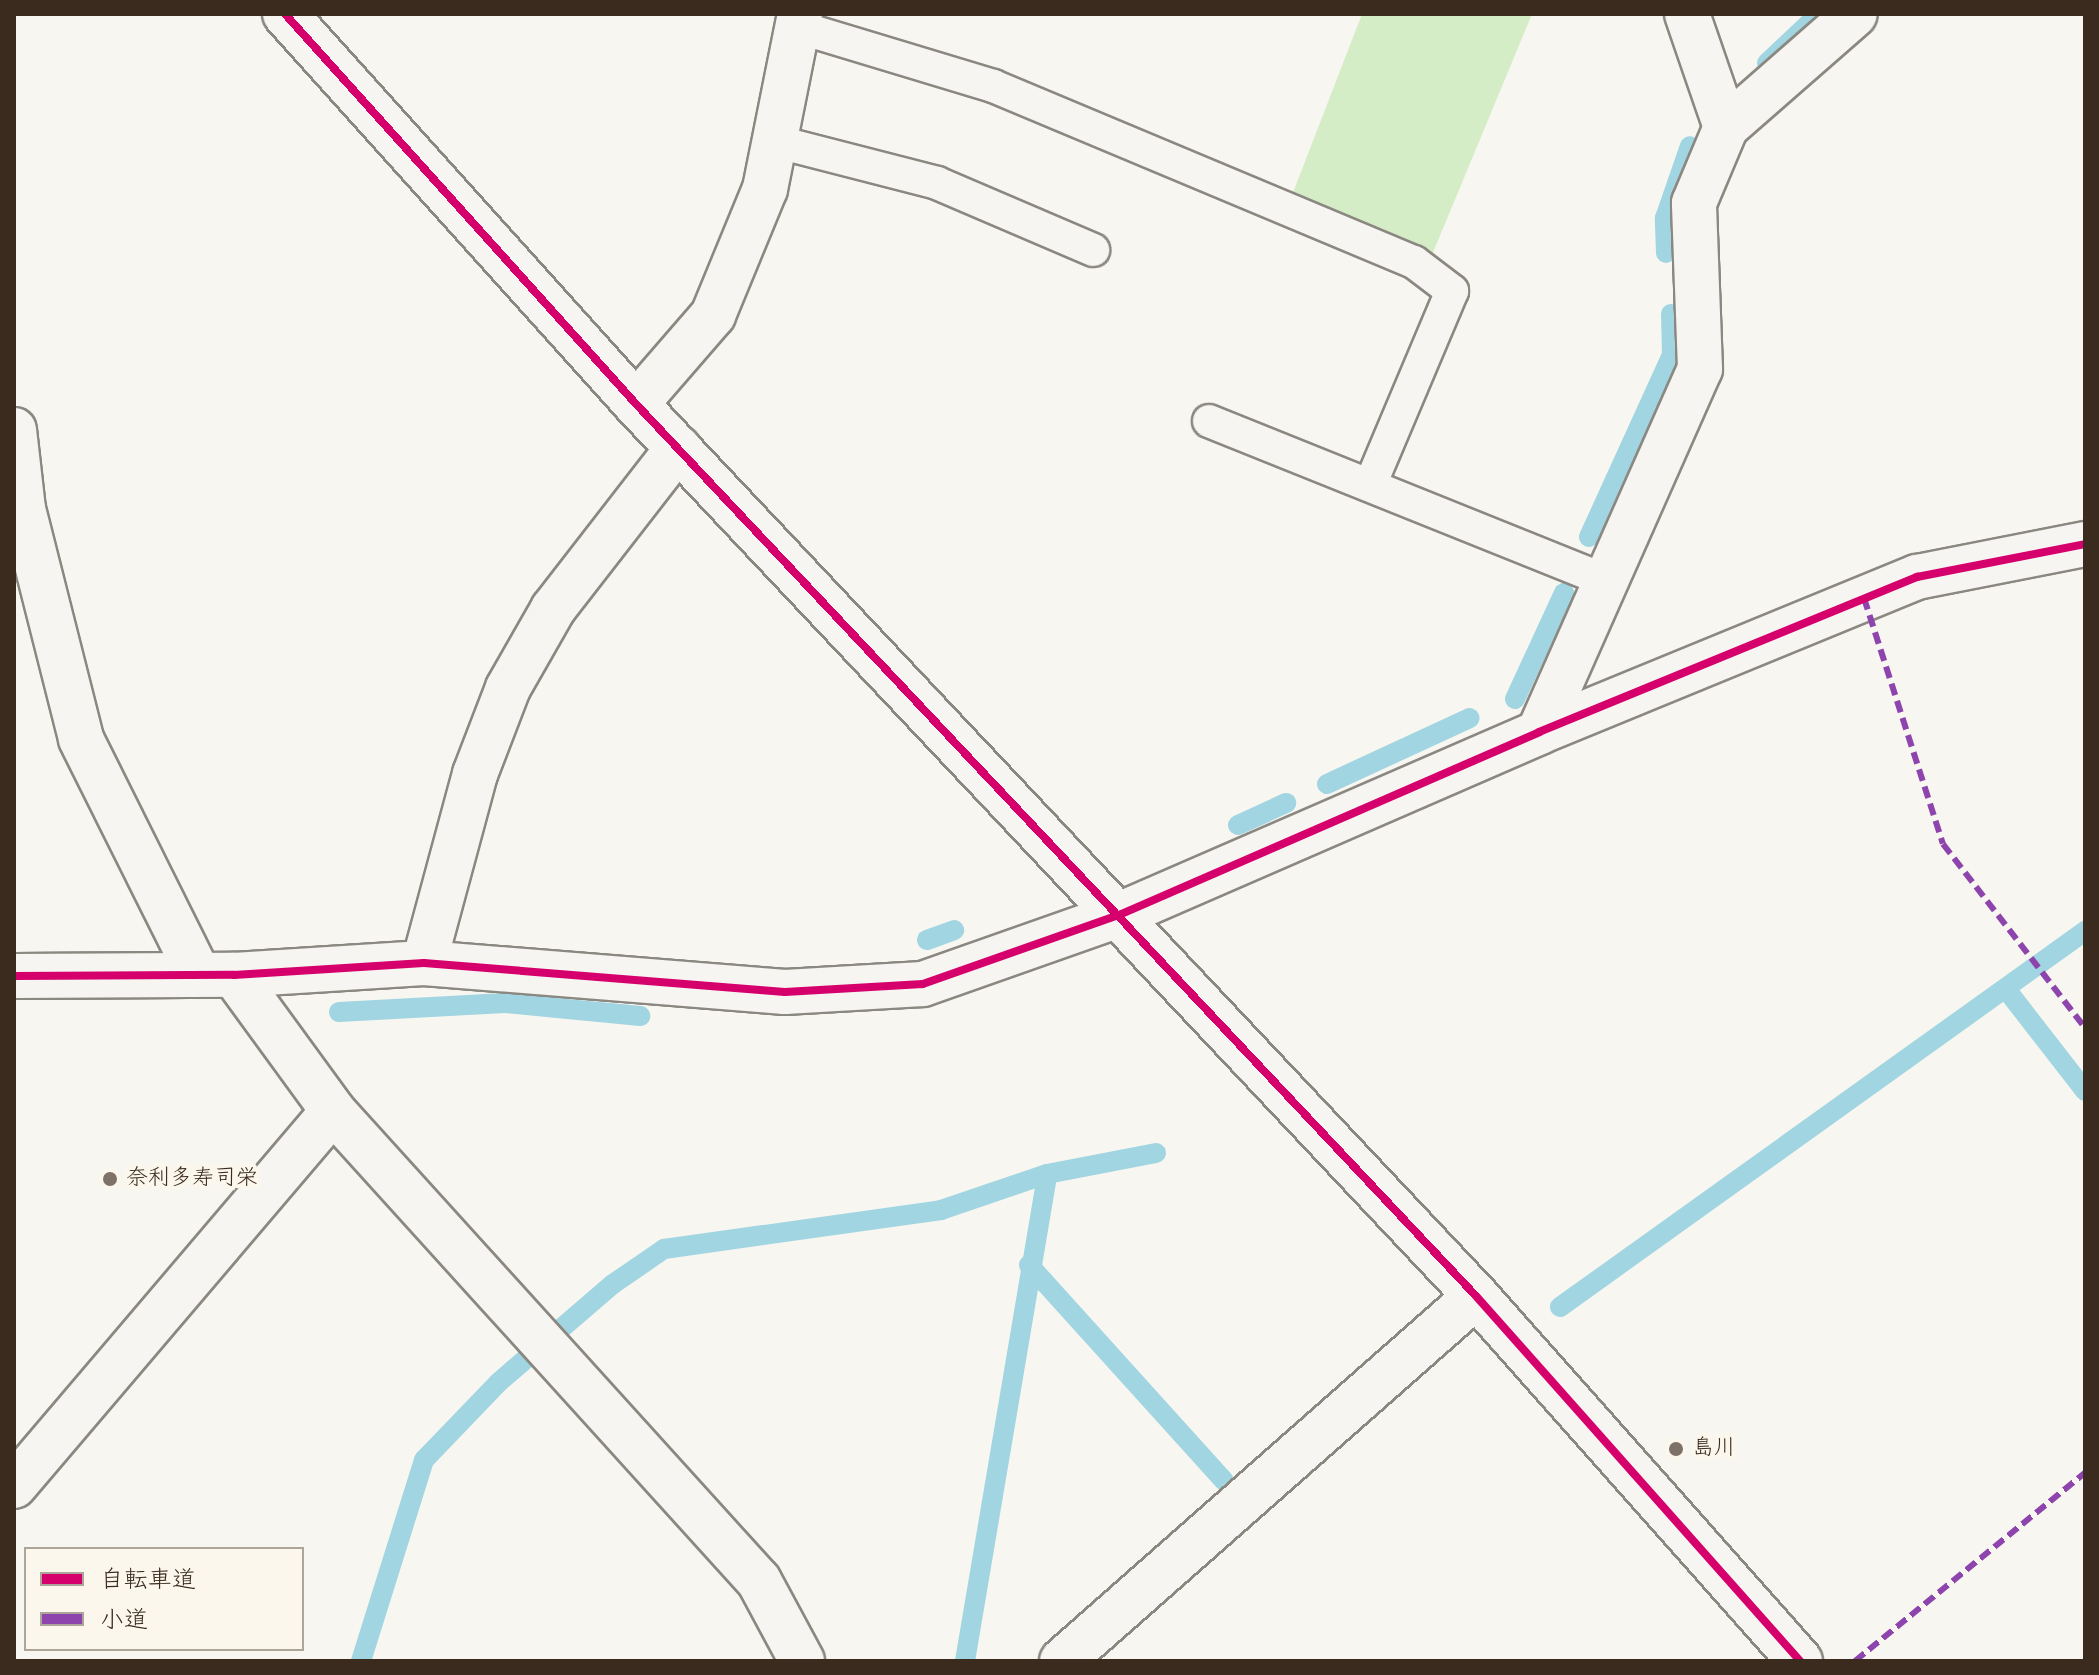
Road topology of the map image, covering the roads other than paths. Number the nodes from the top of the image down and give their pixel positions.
1 (285, 14) edge
2 (1687, 14) edge
3 (1855, 14) edge
4 (799, 20) edge
5 (1726, 127) junction
6 (774, 141) junction
7 (1093, 250) dead end
8 (636, 404) junction
9 (1209, 421) dead end
10 (14, 430) edge
11 (678, 448) junction
12 (1370, 485) junction
13 (2085, 544) edge
14 (1607, 581) junction
15 (1539, 732) junction
16 (1119, 915) junction
17 (424, 963) junction
18 (216, 974) junction
19 (14, 976) edge
20 (333, 1111) junction
21 (1476, 1296) junction
22 (14, 1486) edge
23 (802, 1661) edge
24 (1062, 1661) edge
25 (1800, 1661) edge

1 - 8 street
2 - 5 street
3 - 5 street
4 - 6 street
4 - 12 lane
5 - 14 street
6 - 7 lane
6 - 8 street
8 - 11 street
9 - 12 lane
10 - 18 street
11 - 16 street
11 - 17 street
12 - 14 lane
13 - 15 street
14 - 15 street
15 - 16 street
16 - 17 street
16 - 21 street
17 - 18 street
18 - 19 street
18 - 20 street
20 - 22 street
20 - 23 street
21 - 24 street
21 - 25 street

